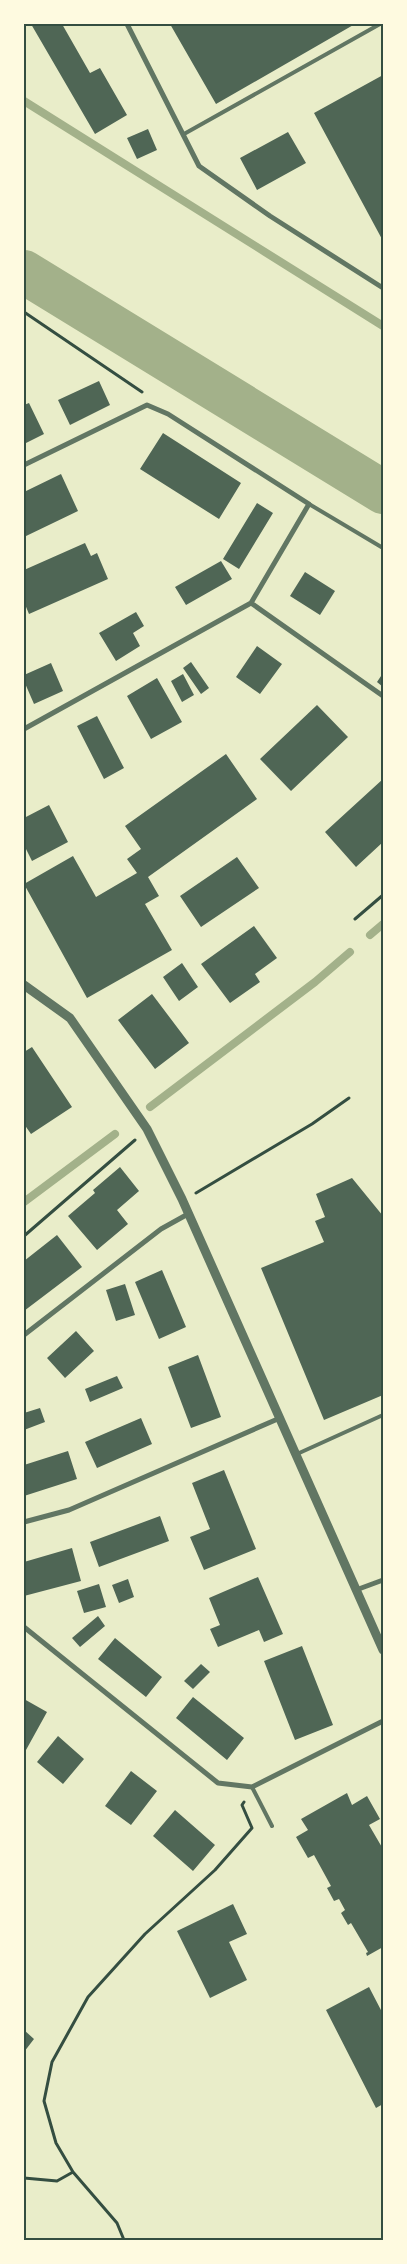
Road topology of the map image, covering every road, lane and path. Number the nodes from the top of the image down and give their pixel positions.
1 (127, 24) edge
2 (380, 24) edge
3 (184, 134) junction
4 (383, 288) edge
5 (24, 312) edge
6 (147, 405) junction
7 (24, 465) edge
8 (309, 504) junction
9 (383, 548) edge
10 (251, 603) junction
11 (383, 696) edge
12 (24, 729) edge
13 (383, 895) edge
14 (355, 919) dead end
15 (24, 985) edge
16 (349, 1098) dead end
17 (147, 1129) junction
18 (182, 1199) junction
19 (188, 1214) junction
20 (24, 1236) edge
21 (24, 1335) edge
22 (383, 1415) edge
23 (280, 1418) junction
24 (297, 1454) junction
25 (24, 1522) edge
26 (383, 1580) edge
27 (356, 1590) junction
28 (24, 1627) edge
29 (383, 1650) edge
30 (383, 1721) edge
31 (252, 1787) junction
32 (242, 1805) dead end
33 (272, 1826) dead end
34 (73, 2172) junction
35 (24, 2178) edge
36 (124, 2240) edge

1 - 3 street
2 - 3 lane
3 - 4 street
5 - 6 path
6 - 7 street
6 - 8 street
8 - 9 lane
8 - 10 street
10 - 11 street
10 - 12 street
13 - 14 path
15 - 17 street
16 - 18 path
17 - 18 street
17 - 20 path
18 - 19 street
19 - 21 street
19 - 23 street
22 - 24 lane
23 - 24 street
23 - 25 street
24 - 27 street
26 - 27 street
27 - 29 street
28 - 31 street
30 - 31 street
31 - 33 lane
32 - 34 path
34 - 35 path
34 - 36 path

